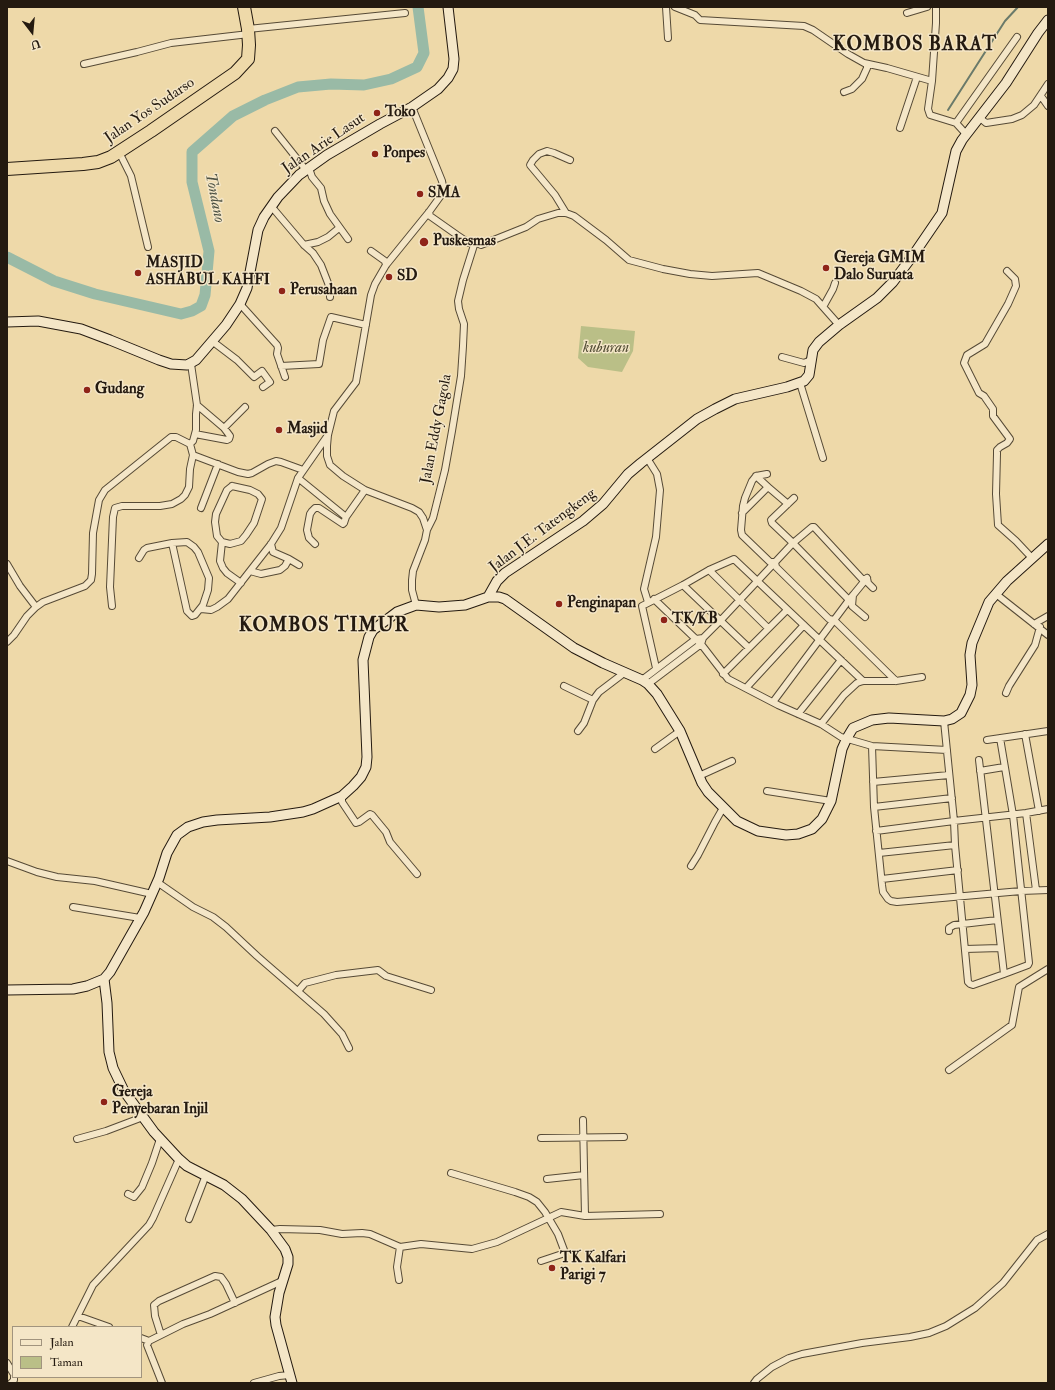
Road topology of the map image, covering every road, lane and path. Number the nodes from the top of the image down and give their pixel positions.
1 (244, 7) edge
2 (448, 7) edge
3 (666, 7) edge
4 (675, 7) edge
5 (927, 7) edge
6 (936, 7) edge
7 (405, 13) dead end
8 (907, 13) dead end
9 (1048, 20) edge
10 (248, 32) junction
11 (1017, 37) dead end
12 (668, 38) dead end
13 (84, 64) dead end
14 (867, 64) junction
15 (917, 77) junction
16 (932, 81) junction
17 (1048, 84) edge
18 (844, 92) dead end
19 (1041, 96) junction
20 (1048, 106) edge
21 (412, 107) junction
22 (980, 118) junction
23 (956, 123) junction
24 (900, 128) dead end
25 (275, 131) dead end
26 (966, 134) junction
27 (118, 152) junction
28 (570, 160) dead end
29 (7, 169) edge
30 (308, 169) junction
31 (271, 206) junction
32 (429, 212) junction
33 (566, 213) junction
34 (339, 228) junction
35 (348, 239) dead end
36 (476, 242) junction
37 (304, 245) junction
38 (148, 247) dead end
39 (371, 251) dead end
40 (386, 265) junction
41 (1007, 271) dead end
42 (835, 283) dead end
43 (330, 297) dead end
44 (240, 304) junction
45 (823, 307) junction
46 (7, 322) edge
47 (366, 325) junction
48 (839, 325) junction
49 (212, 341) junction
50 (782, 357) dead end
51 (812, 360) junction
52 (191, 364) junction
53 (282, 366) junction
54 (285, 377) dead end
55 (800, 383) junction
56 (263, 387) dead end
57 (197, 405) junction
58 (246, 407) dead end
59 (224, 428) junction
60 (195, 434) junction
61 (328, 435) junction
62 (190, 444) junction
63 (317, 451) junction
64 (193, 455) junction
65 (328, 456) junction
66 (647, 458) junction
67 (823, 458) dead end
68 (218, 464) junction
69 (303, 470) junction
70 (767, 474) dead end
71 (756, 476) junction
72 (298, 478) junction
73 (768, 487) junction
74 (365, 490) junction
75 (794, 498) dead end
76 (788, 504) junction
77 (201, 508) dead end
78 (742, 513) junction
79 (346, 517) junction
80 (427, 530) junction
81 (222, 542) junction
82 (172, 543) junction
83 (793, 543) junction
84 (271, 544) junction
85 (315, 544) dead end
86 (1048, 544) edge
87 (139, 558) dead end
88 (1032, 558) junction
89 (289, 559) junction
90 (775, 562) junction
91 (7, 564) edge
92 (299, 565) dead end
93 (709, 570) junction
94 (250, 571) junction
95 (867, 578) junction
96 (758, 581) junction
97 (241, 583) junction
98 (683, 585) junction
99 (873, 588) dead end
100 (996, 594) junction
101 (488, 597) junction
102 (851, 598) junction
103 (651, 601) junction
104 (739, 601) junction
105 (416, 605) junction
106 (112, 606) dead end
107 (36, 607) junction
108 (201, 609) junction
109 (787, 610) junction
110 (1048, 616) edge
111 (865, 617) dead end
112 (721, 620) junction
113 (834, 620) junction
114 (804, 625) junction
115 (1037, 626) junction
116 (768, 628) junction
117 (1048, 634) edge
118 (700, 640) junction
119 (820, 640) junction
120 (7, 642) edge
121 (749, 648) junction
122 (671, 657) junction
123 (841, 660) junction
124 (677, 662) junction
125 (656, 668) junction
126 (624, 673) junction
127 (723, 674) junction
128 (922, 677) dead end
129 (863, 681) junction
130 (896, 681) junction
131 (645, 682) junction
132 (564, 686) dead end
133 (746, 688) junction
134 (1006, 693) dead end
135 (593, 700) junction
136 (773, 702) junction
137 (798, 714) junction
138 (944, 721) junction
139 (821, 724) junction
140 (578, 731) dead end
141 (1048, 731) edge
142 (680, 732) junction
143 (1025, 734) junction
144 (847, 738) junction
145 (1000, 738) junction
146 (987, 740) dead end
147 (872, 746) junction
148 (655, 749) dead end
149 (947, 750) junction
150 (979, 760) dead end
151 (732, 761) dead end
152 (1004, 767) junction
153 (980, 771) junction
154 (699, 776) junction
155 (950, 776) junction
156 (873, 782) junction
157 (767, 791) dead end
158 (342, 796) junction
159 (952, 798) junction
160 (831, 801) junction
161 (874, 807) junction
162 (723, 808) junction
163 (1048, 809) edge
164 (1039, 811) junction
165 (1026, 813) junction
166 (1013, 815) junction
167 (987, 817) junction
168 (954, 821) junction
169 (876, 831) junction
170 (955, 845) junction
171 (879, 853) junction
172 (7, 861) edge
173 (691, 866) dead end
174 (958, 870) junction
175 (417, 874) dead end
176 (882, 879) junction
177 (157, 882) junction
178 (1036, 890) junction
179 (1048, 890) edge
180 (1021, 891) junction
181 (152, 894) junction
182 (994, 894) junction
183 (960, 896) junction
184 (73, 907) dead end
185 (140, 918) junction
186 (997, 920) junction
187 (962, 923) junction
188 (949, 931) dead end
189 (1000, 948) junction
190 (965, 949) junction
191 (1048, 969) edge
192 (1004, 974) junction
193 (100, 981) junction
194 (7, 990) edge
195 (432, 990) dead end
196 (298, 991) junction
197 (349, 1048) dead end
198 (949, 1070) dead end
199 (143, 1117) junction
200 (583, 1120) dead end
201 (624, 1136) dead end
202 (541, 1138) dead end
203 (583, 1138) junction
204 (77, 1139) dead end
205 (160, 1139) junction
206 (179, 1160) junction
207 (451, 1173) dead end
208 (206, 1175) junction
209 (584, 1175) junction
210 (547, 1179) dead end
211 (128, 1194) dead end
212 (660, 1214) dead end
213 (585, 1216) junction
214 (548, 1217) junction
215 (189, 1219) dead end
216 (271, 1230) junction
217 (1048, 1234) edge
218 (400, 1246) junction
219 (541, 1261) dead end
220 (399, 1280) dead end
221 (282, 1281) junction
222 (235, 1303) junction
223 (78, 1316) junction
224 (73, 1326) edge
225 (107, 1326) edge
226 (161, 1335) junction
227 (142, 1338) edge
228 (149, 1341) junction
229 (291, 1379) edge
230 (162, 1383) edge
231 (254, 1383) edge
232 (754, 1383) edge

1 - 10 highway, Jalan Yos Sudarso
2 - 21 street, Jalan Arie Lasut
3 - 12 street
4 - 14 street
5 - 8 street
6 - 16 street
7 - 10 street
9 - 22 street
10 - 13 street
10 - 27 highway, Jalan Yos Sudarso
11 - 23 street
14 - 15 street
14 - 18 street
15 - 16 street
15 - 24 street
16 - 23 street
17 - 19 street
19 - 20 street
19 - 22 street
21 - 30 street, Jalan Arie Lasut
21 - 32 street
22 - 26 street
23 - 26 street
25 - 30 street
26 - 48 street
27 - 29 highway, Jalan Yos Sudarso
27 - 38 street
28 - 33 street
30 - 31 street, Jalan Arie Lasut
30 - 34 street
31 - 37 street
31 - 44 street, Jalan Arie Lasut
32 - 36 street
32 - 40 street
33 - 36 street
33 - 45 street
34 - 35 street
34 - 37 street
36 - 80 street, Jalan Eddy Gagola
37 - 43 street
39 - 40 street
40 - 47 street
41 - 88 street
42 - 45 street
44 - 49 street, Jalan Arie Lasut
44 - 53 street
45 - 48 street
46 - 52 street
47 - 53 street
47 - 61 street
48 - 51 street
49 - 52 street, Jalan Arie Lasut
49 - 56 street
50 - 51 street
51 - 55 street
52 - 57 street
53 - 54 street
55 - 66 street, Jalan J.E. Tatengkeng
55 - 67 street
57 - 59 street
57 - 60 street
58 - 59 street
59 - 60 street
60 - 62 street
61 - 63 street
61 - 65 street
62 - 64 street
62 - 107 street
63 - 65 street
63 - 69 street
64 - 68 street
64 - 106 street
65 - 74 street
66 - 101 street, Jalan J.E. Tatengkeng
66 - 103 street
68 - 69 street
68 - 77 street
69 - 72 street
70 - 71 street
71 - 73 street
71 - 78 street
72 - 79 street
72 - 84 street
73 - 76 street
73 - 78 street
74 - 79 street
74 - 80 street
75 - 76 street
76 - 83 street
78 - 90 street
79 - 85 street
80 - 105 street, Jalan Eddy Gagola
81 - 81 street
81 - 97 street
82 - 87 street
82 - 108 street
82 - 108 street
83 - 90 street
83 - 95 street
83 - 102 street
84 - 89 street
84 - 94 street
86 - 88 street
88 - 100 street
89 - 92 street
89 - 94 street
90 - 96 street
90 - 113 street
91 - 107 street
93 - 96 street
93 - 98 street
93 - 104 street
94 - 97 street
95 - 99 street
95 - 102 street
96 - 104 street
96 - 109 street
97 - 108 street
98 - 103 street
98 - 112 street
100 - 115 street
100 - 138 street
101 - 105 street
101 - 126 street
102 - 111 street
102 - 113 street
103 - 118 street
103 - 125 street
104 - 112 street
104 - 116 street
105 - 158 street
107 - 120 street
109 - 114 street
109 - 116 street
110 - 115 street
112 - 118 street
112 - 121 street
113 - 119 street
113 - 130 street
114 - 119 street
114 - 133 street
115 - 117 street
115 - 134 street
116 - 121 street
118 - 122 street
118 - 124 street
118 - 127 street
119 - 123 street
119 - 136 street
121 - 127 street
122 - 124 street
122 - 125 street
123 - 129 street
123 - 137 street
124 - 131 street
125 - 131 street
126 - 131 street
126 - 135 street
127 - 133 street
128 - 130 street
129 - 130 street
129 - 139 street
131 - 142 street
132 - 135 street
133 - 136 street
135 - 140 street
136 - 137 street
137 - 139 street
138 - 144 street
138 - 149 street
139 - 144 street
141 - 143 street
142 - 148 street
142 - 154 street
143 - 145 street
143 - 164 street
144 - 147 street
144 - 160 street
145 - 146 street
145 - 152 street
147 - 149 street
147 - 156 street
149 - 155 street
150 - 153 street
151 - 154 street
152 - 153 street
152 - 166 street
153 - 167 street
154 - 162 street
155 - 156 street
155 - 159 street
156 - 161 street
157 - 160 street
158 - 175 street
158 - 177 street
159 - 161 street
159 - 168 street
160 - 162 street
161 - 169 street
162 - 173 street
163 - 164 street
164 - 165 street
165 - 166 street
165 - 178 street
166 - 167 street
166 - 180 street
167 - 168 street
167 - 182 street
168 - 169 street
168 - 170 street
169 - 171 street
170 - 171 street
170 - 174 street
171 - 176 street
172 - 181 street
174 - 176 street
174 - 183 street
176 - 183 street
177 - 181 street
177 - 196 street
178 - 179 street
178 - 180 street
180 - 182 street
180 - 192 street
181 - 185 street
182 - 183 street
182 - 186 street
183 - 187 street
184 - 185 street
185 - 193 street
186 - 187 street
186 - 189 street
187 - 188 street
187 - 190 street
189 - 190 street
189 - 192 street
190 - 192 street
191 - 198 street
193 - 194 street
193 - 199 street
195 - 196 street
196 - 197 street
199 - 204 street
199 - 205 street
200 - 203 street
201 - 203 street
202 - 203 street
203 - 209 street
205 - 206 street
205 - 211 street
206 - 208 street
206 - 223 street
207 - 214 street
208 - 215 street
208 - 216 street
209 - 210 street
209 - 213 street
212 - 213 street
213 - 214 street
214 - 218 street
214 - 219 street
216 - 218 street
216 - 221 street
217 - 232 street
218 - 220 street
221 - 222 street
221 - 229 street
222 - 226 street
222 - 226 street
223 - 224 street
223 - 225 street
226 - 228 street
227 - 228 street
228 - 230 street
229 - 231 street

